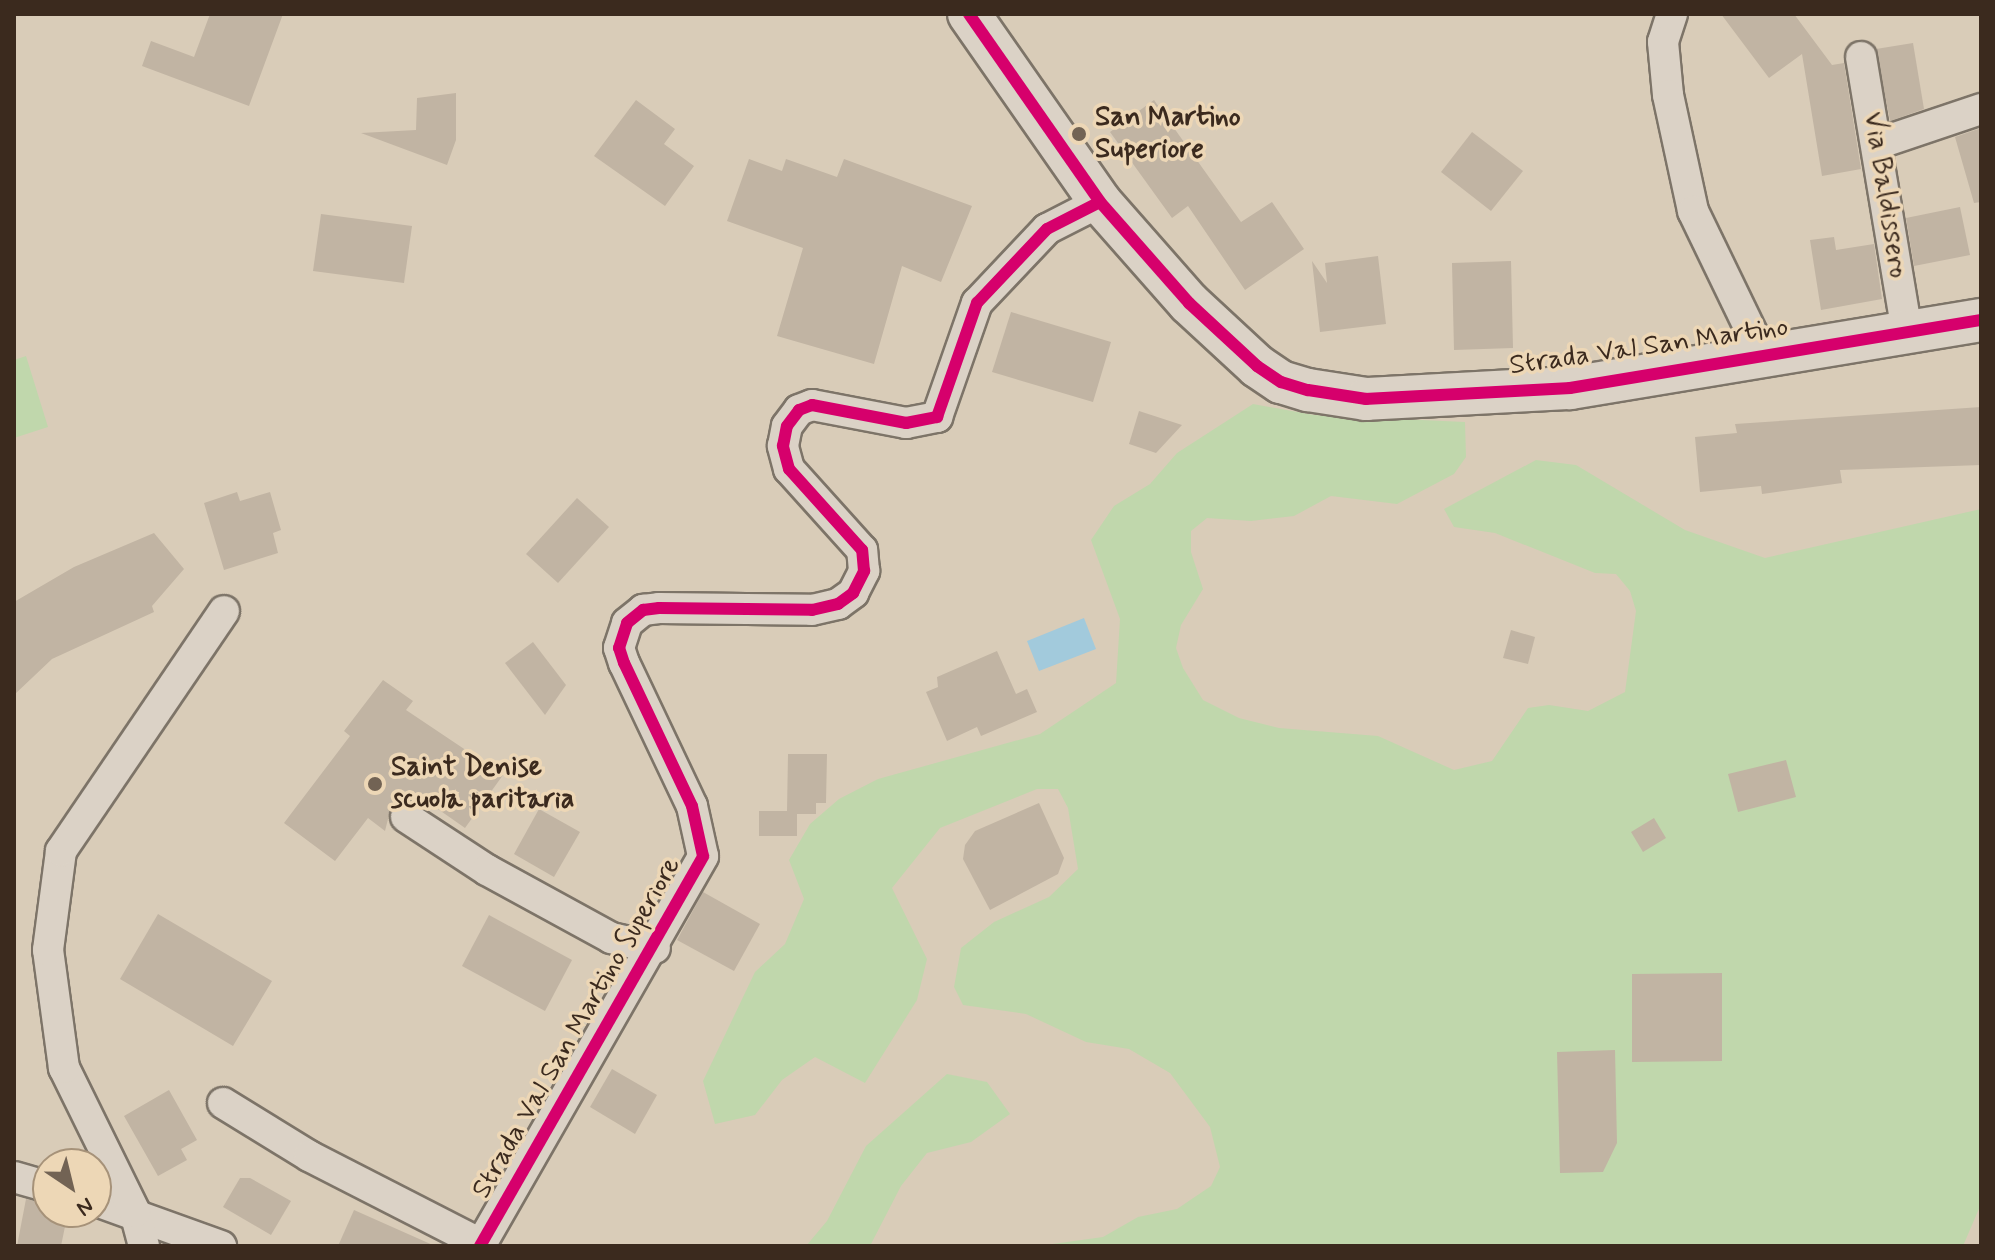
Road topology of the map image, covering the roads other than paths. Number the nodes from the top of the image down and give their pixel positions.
1 (969, 14) edge
2 (1672, 14) edge
3 (1861, 57) dead end
4 (1981, 109) edge
5 (1877, 144) junction
6 (1100, 202) junction
7 (1981, 320) edge
8 (1907, 333) junction
9 (1764, 358) junction
10 (224, 611) dead end
11 (406, 817) dead end
12 (655, 948) junction
13 (223, 1103) dead end
14 (112, 1206) edge
15 (135, 1212) junction
16 (481, 1245) edge
17 (144, 1246) edge
18 (221, 1246) edge

1 - 6 street, Strada Val San Martino
2 - 9 street
3 - 5 street, Via Baldissero
4 - 5 street
5 - 8 street, Via Baldissero
6 - 9 street, Strada Val San Martino
6 - 12 street, Strada Val San Martino Superiore
7 - 8 street, Strada Val San Martino
8 - 9 street, Strada Val San Martino
10 - 15 street
11 - 12 street
12 - 16 street, Strada Val San Martino Superiore
13 - 16 street
14 - 15 street
15 - 17 street
15 - 18 street

